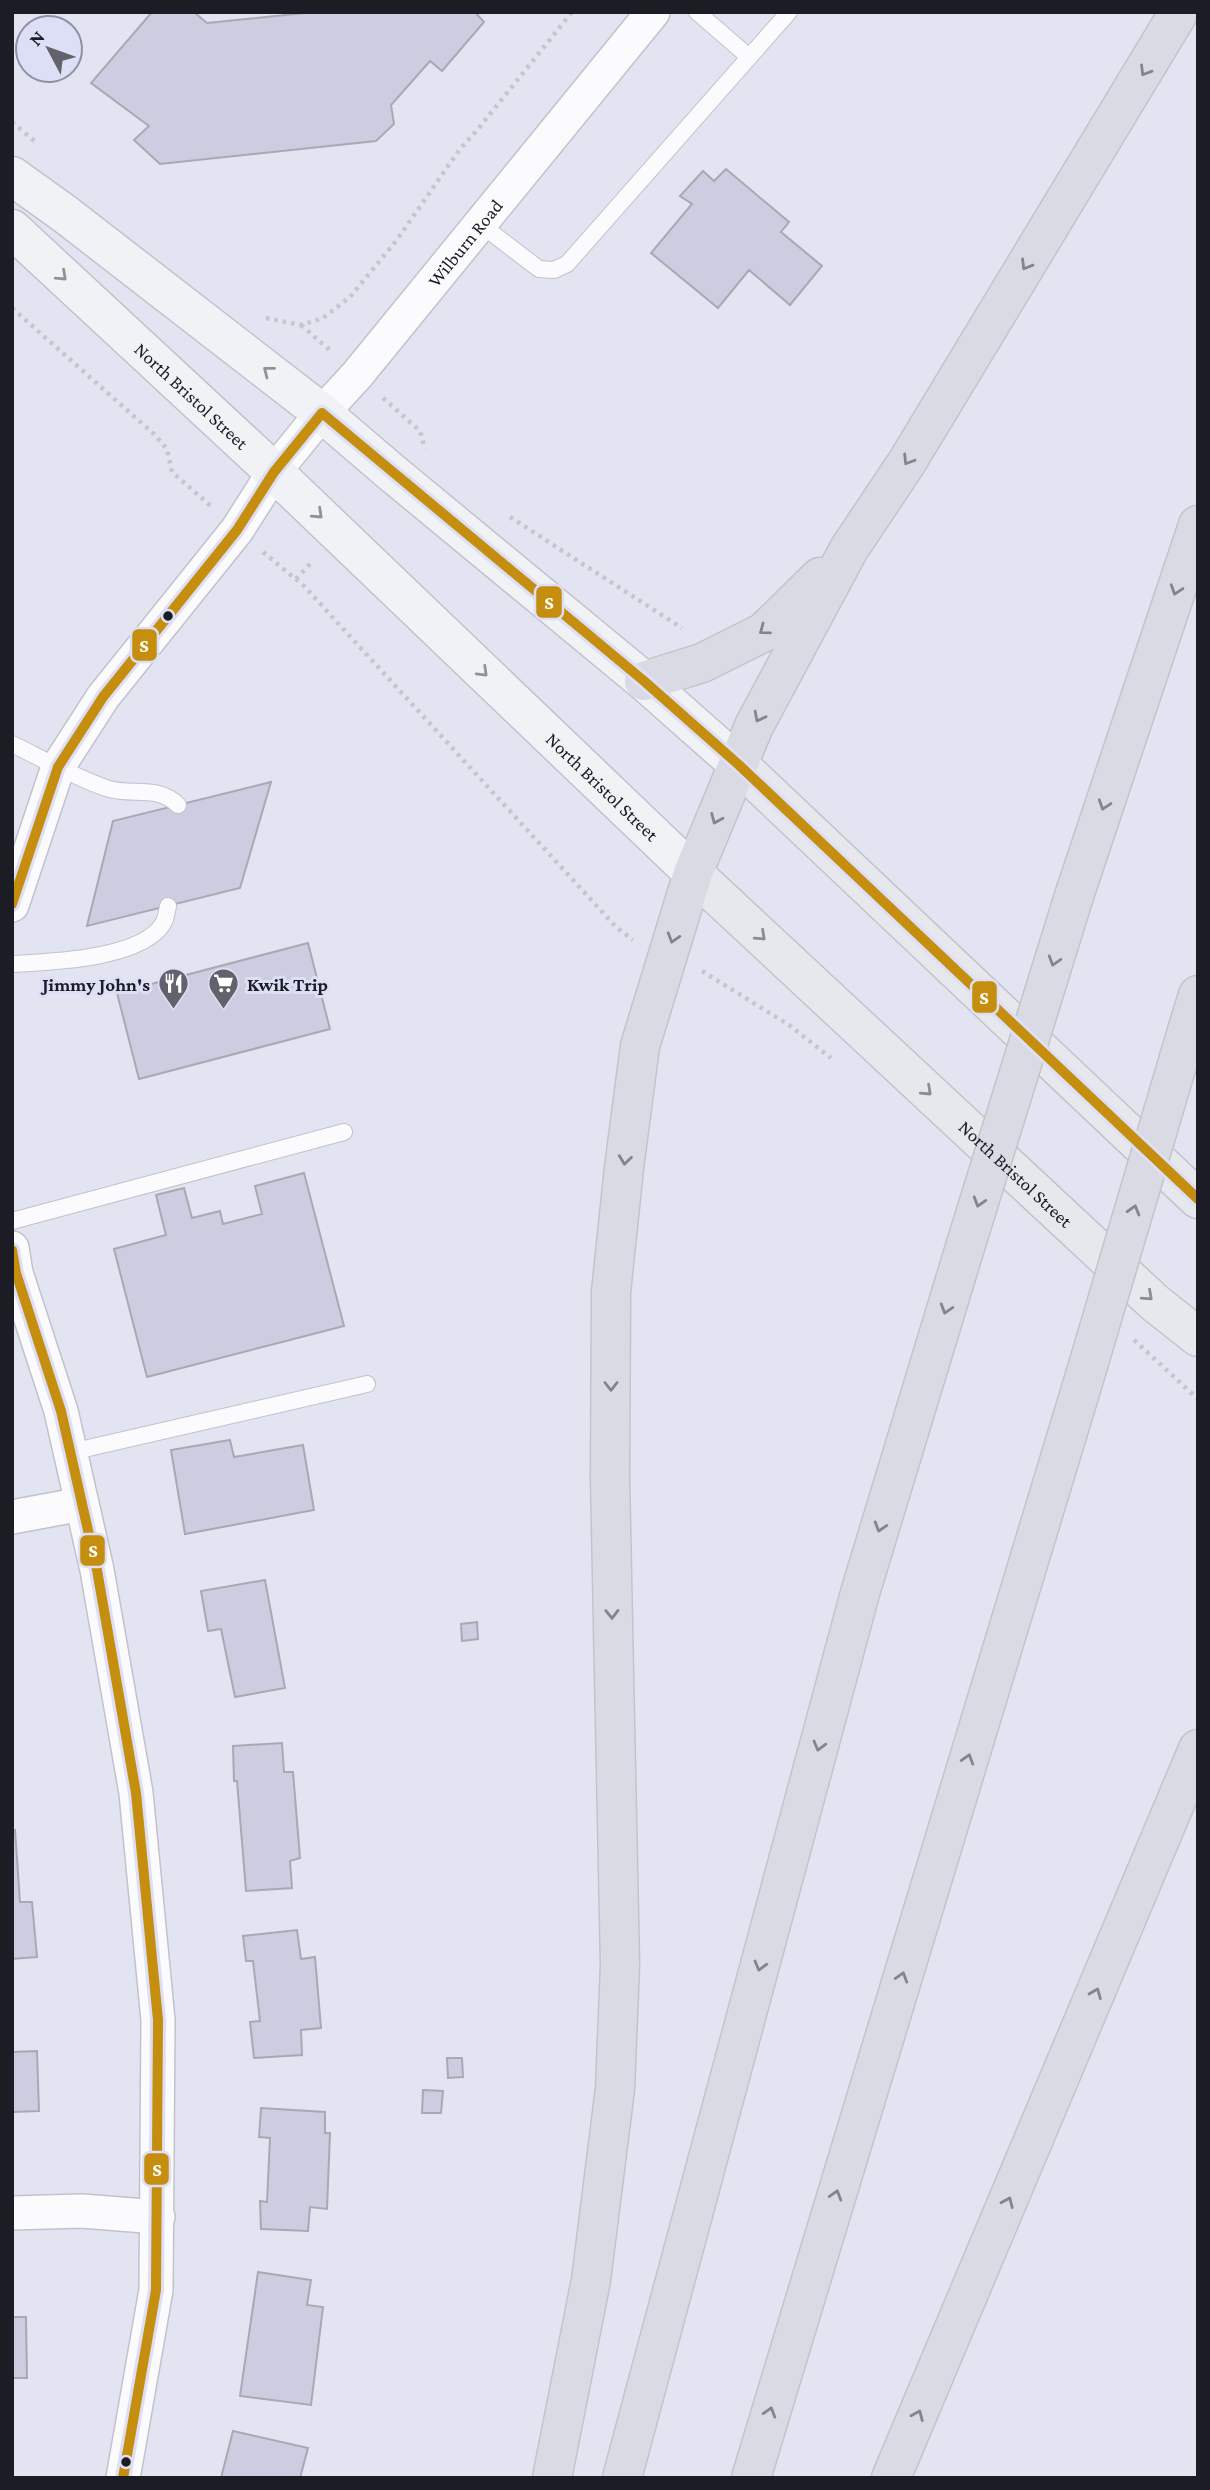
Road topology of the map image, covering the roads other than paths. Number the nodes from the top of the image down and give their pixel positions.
1 (653, 12) edge
2 (698, 12) edge
3 (789, 12) edge
4 (1180, 12) edge
5 (749, 57) junction
6 (12, 176) edge
7 (480, 224) junction
8 (12, 229) edge
9 (322, 412) junction
10 (274, 472) junction
11 (1198, 525) edge
12 (849, 549) junction
13 (644, 681) junction
14 (12, 744) edge
15 (739, 765) junction
16 (58, 767) junction
17 (178, 805) dead end
18 (693, 873) junction
19 (12, 905) edge
20 (168, 906) dead end
21 (12, 964) edge
22 (1198, 995) edge
23 (344, 1132) dead end
24 (1198, 1199) edge
25 (12, 1221) edge
26 (12, 1248) edge
27 (1198, 1337) edge
28 (367, 1384) dead end
29 (71, 1452) junction
30 (82, 1504) junction
31 (12, 1517) edge
32 (1198, 1749) edge
33 (12, 2213) edge
34 (158, 2217) junction
35 (123, 2478) edge
36 (552, 2478) edge
37 (622, 2478) edge
38 (751, 2478) edge
39 (891, 2478) edge

1 - 7 street, Wilburn Road
2 - 5 lane
3 - 5 lane
4 -> 12 highway
5 - 7 lane
9 -> 6 street
7 - 9 street, Wilburn Road
8 -> 10 street, North Bristol Street
9 - 10 street, Wilburn Road
9 - 13 street
10 - 16 street, Wilburn Road
10 -> 18 street, North Bristol Street
11 -> 37 highway, bridge
12 -> 13 highway
12 -> 15 highway
13 - 15 street
14 - 16 lane
15 -> 18 highway
15 - 24 main road
16 - 17 lane
16 - 19 street, Wilburn Road
18 -> 27 main road, North Bristol Street
18 -> 36 highway
20 - 21 lane
38 -> 22 highway, bridge
23 - 25 lane
26 - 29 street
28 - 29 lane
29 - 30 street
30 - 31 street
30 - 34 street
39 -> 32 highway
33 - 34 street
34 - 35 street

